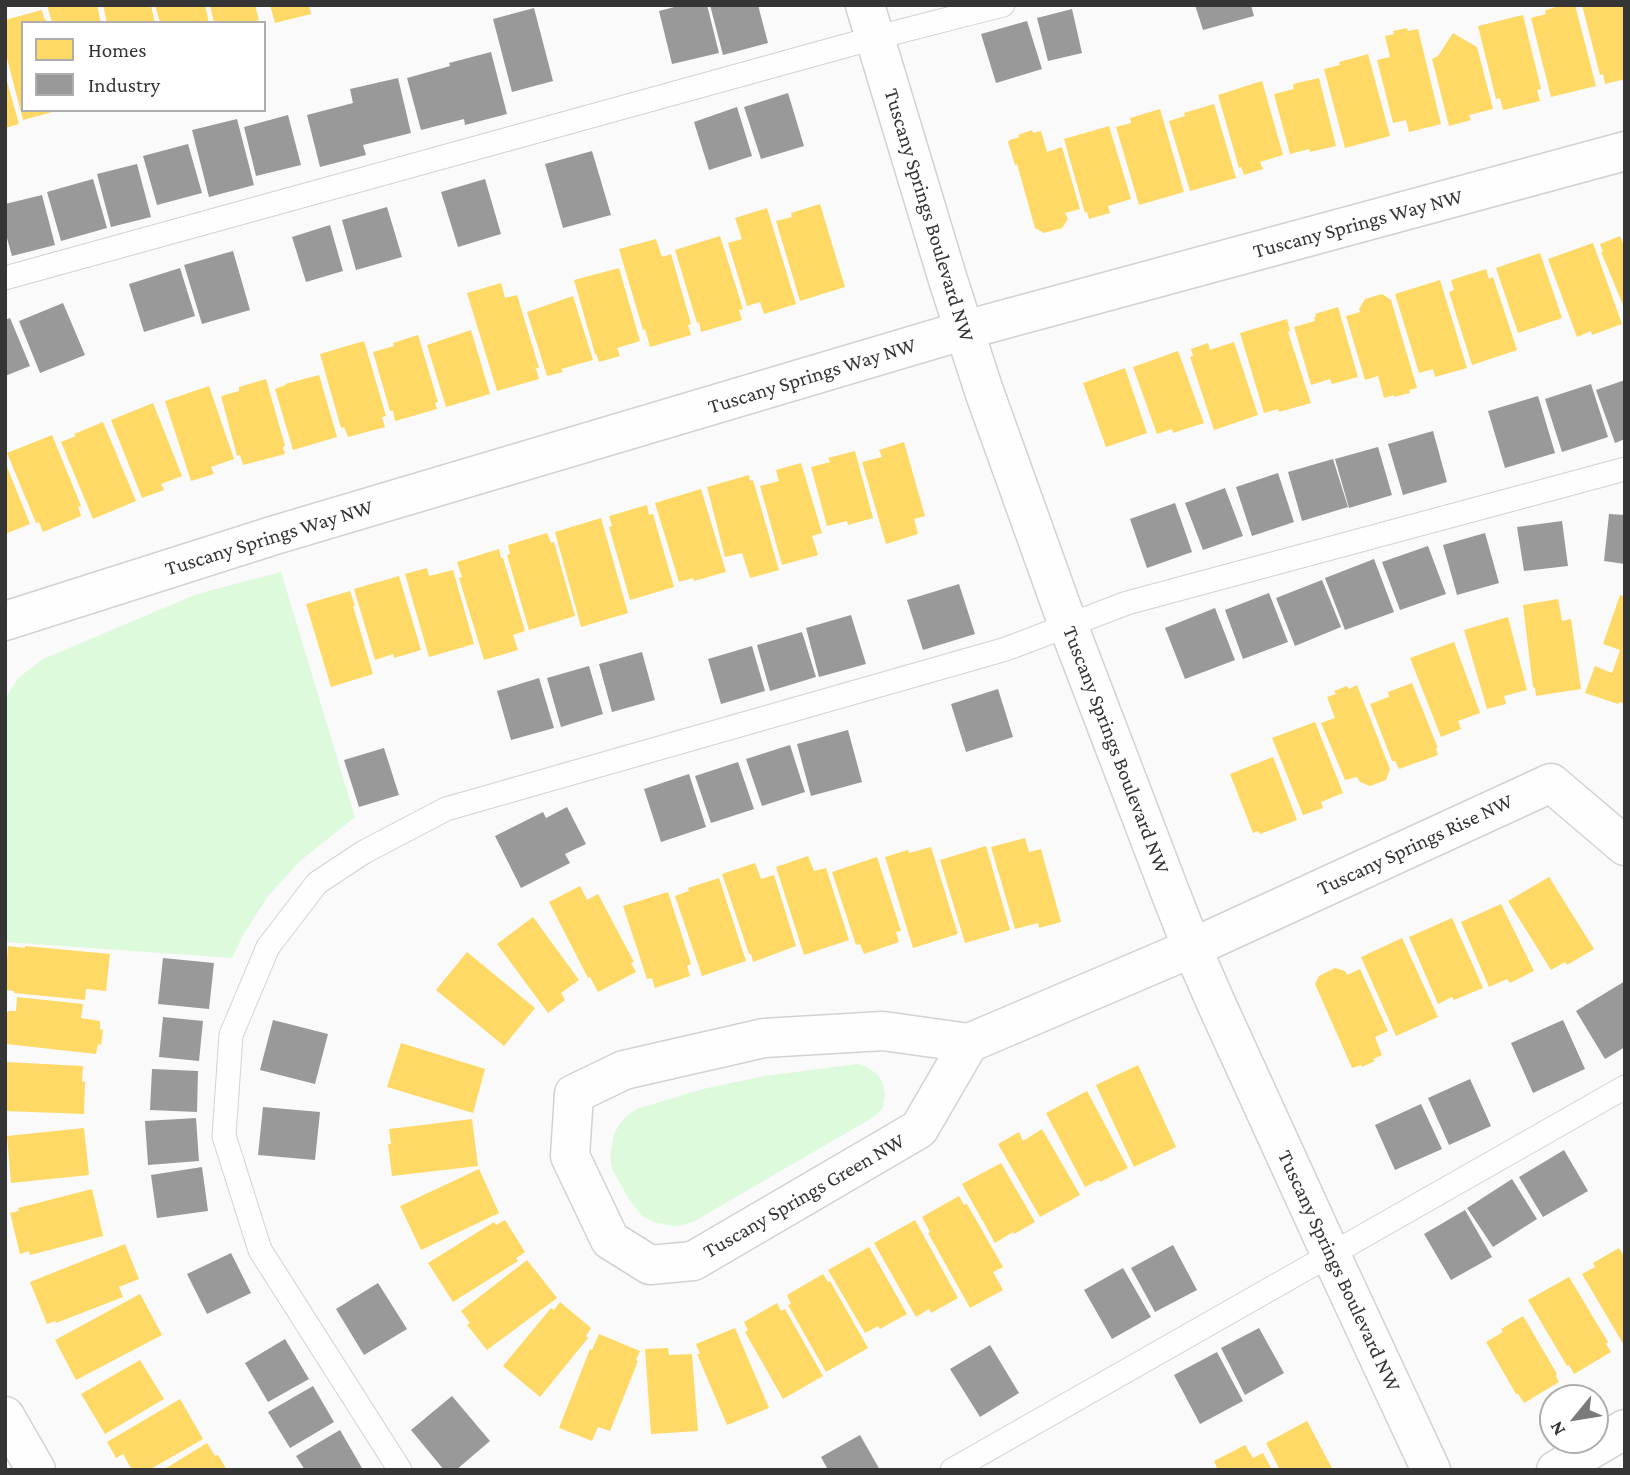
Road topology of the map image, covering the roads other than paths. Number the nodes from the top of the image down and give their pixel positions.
1 (1003, 5) edge
2 (869, 22) edge
3 (1625, 151) edge
4 (5, 278) edge
5 (965, 330) junction
6 (1625, 469) edge
7 (5, 621) edge
8 (1068, 625) junction
9 (1625, 846) edge
10 (1192, 948) junction
11 (969, 1043) junction
12 (1625, 1087) edge
13 (1331, 1255) junction
14 (5, 1416) edge
15 (1625, 1429) edge
16 (36, 1470) edge
17 (400, 1470) edge
18 (952, 1470) edge
19 (1431, 1470) edge
20 (1556, 1470) edge

1 - 2 lane
2 - 4 lane
2 - 5 street, Tuscany Springs Boulevard NW
3 - 5 street, Tuscany Springs Way NW
5 - 7 street, Tuscany Springs Way NW
5 - 8 street, Tuscany Springs Boulevard NW
6 - 8 lane
8 - 10 street, Tuscany Springs Boulevard NW
8 - 17 lane
9 - 10 street, Tuscany Springs Rise NW
10 - 11 street
10 - 13 street, Tuscany Springs Boulevard NW
11 - 11 street, Tuscany Springs Green NW
12 - 13 lane
13 - 18 lane
13 - 19 street, Tuscany Springs Boulevard NW
14 - 16 street
15 - 20 street

